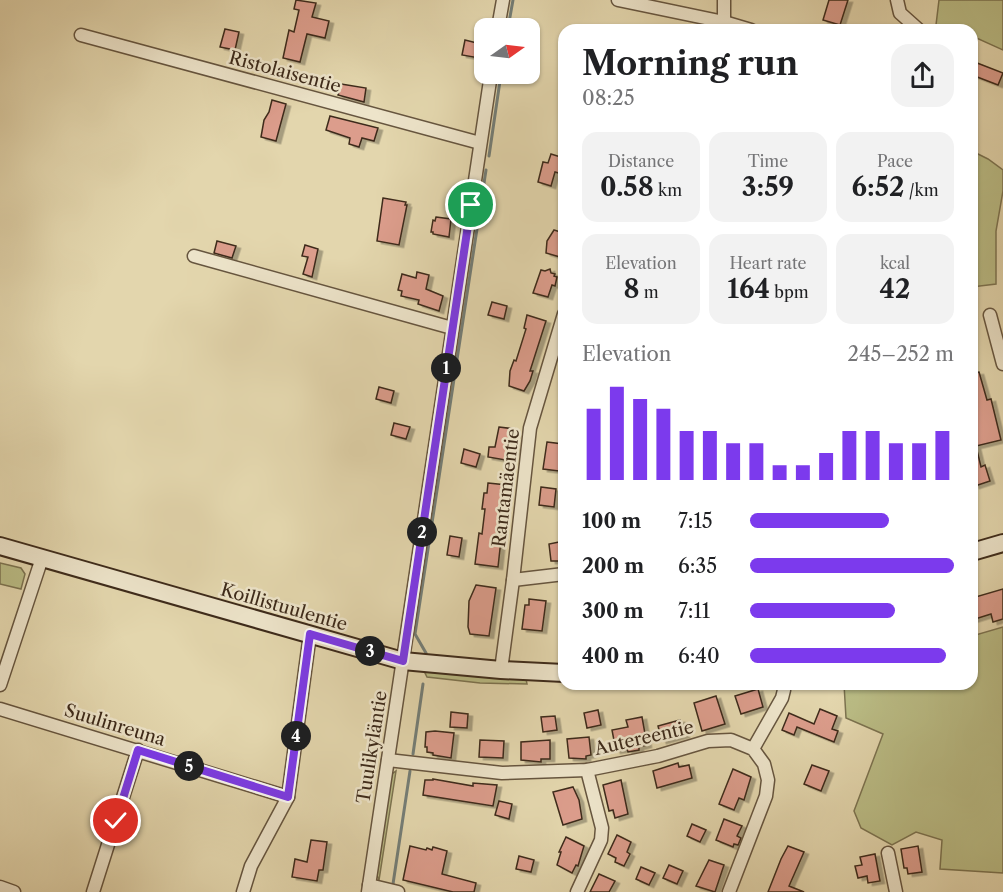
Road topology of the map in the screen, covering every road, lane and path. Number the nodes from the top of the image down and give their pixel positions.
1 (502, 0) edge
2 (618, 0) edge
3 (724, 0) edge
4 (897, 0) edge
5 (499, 18) edge
6 (724, 22) junction
7 (731, 24) edge
8 (912, 24) edge
9 (81, 35) dead end
10 (489, 84) edge
11 (480, 143) junction
12 (194, 256) dead end
13 (990, 315) dead end
14 (452, 328) junction
15 (558, 350) edge
16 (1003, 364) edge
17 (1003, 543) edge
18 (0, 546) edge
19 (978, 550) edge
20 (42, 558) junction
21 (558, 575) edge
22 (513, 580) junction
23 (310, 634) junction
24 (403, 661) junction
25 (501, 670) junction
26 (558, 673) edge
27 (0, 686) edge
28 (784, 690) edge
29 (0, 709) edge
30 (753, 749) junction
31 (138, 750) junction
32 (388, 760) junction
33 (587, 770) junction
34 (288, 797) junction
35 (888, 853) dead end
36 (0, 887) edge
37 (368, 888) edge
38 (14, 892) edge
39 (93, 892) edge
40 (243, 892) edge
41 (398, 892) edge
42 (576, 892) edge
43 (729, 892) edge
44 (896, 892) edge

1 - 5 street
2 - 6 street
3 - 6 street
4 - 8 street
6 - 7 street
9 - 11 street, Ristolaisentie
10 - 11 street, Tuulikyläntie
11 - 14 street, Tuulikyläntie
12 - 14 street
13 - 16 street
14 - 24 street, Tuulikyläntie
15 - 22 street, Rantamäentie
17 - 19 street
18 - 20 street, Koillistuulentie
20 - 23 street, Koillistuulentie
20 - 27 street
21 - 22 street
22 - 25 street, Rantamäentie
23 - 24 street, Koillistuulentie
23 - 34 street
24 - 25 street, Koillistuulentie
24 - 32 street, Tuulikyläntie
25 - 26 street, Koillistuulentie
28 - 30 street
29 - 31 street, Suulinreuna
30 - 33 street, Autereentie
30 - 43 street
31 - 34 street, Suulinreuna
31 - 39 street
32 - 33 street, Autereentie
32 - 37 street, Tuulikyläntie
33 - 42 street
34 - 40 street
35 - 44 street
36 - 38 street
37 - 41 street

